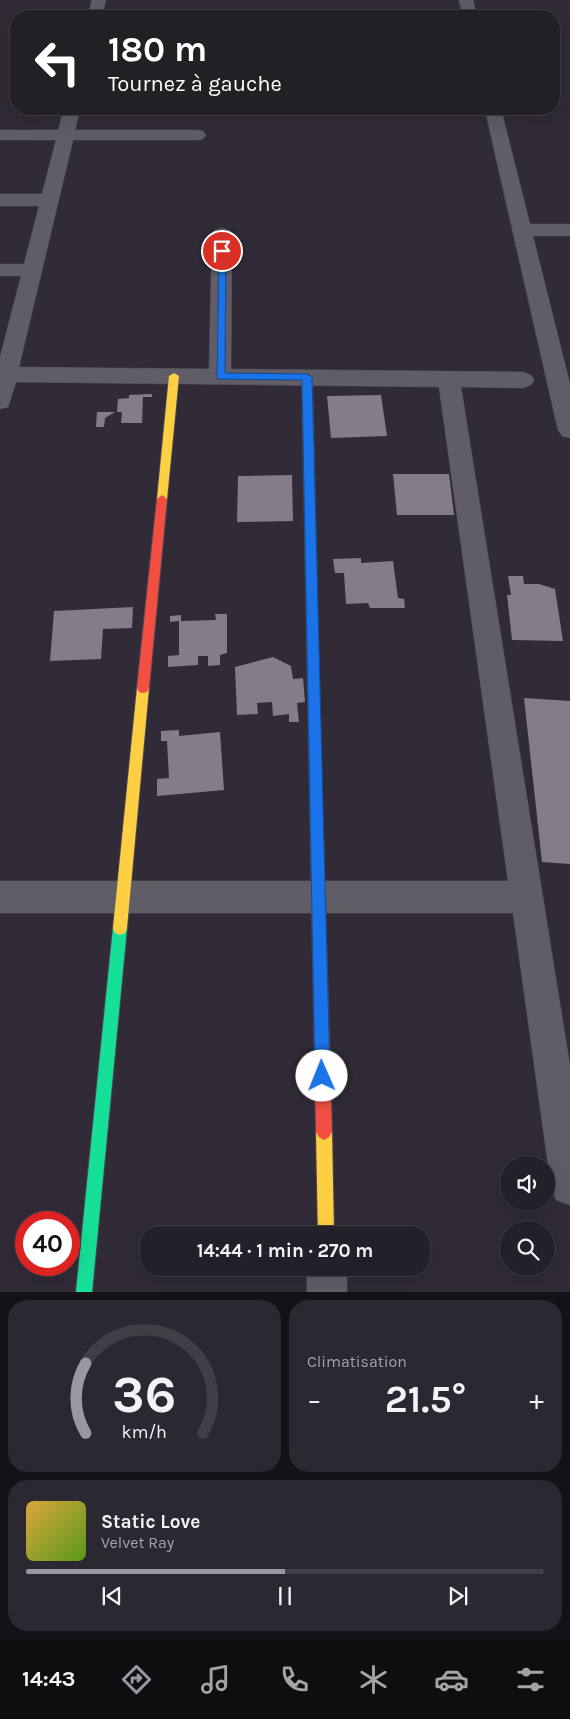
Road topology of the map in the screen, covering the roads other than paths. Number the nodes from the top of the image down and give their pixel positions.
1 (71, 115) edge
2 (493, 115) edge
3 (0, 135) edge
4 (66, 135) junction
5 (197, 135) dead end
6 (0, 200) edge
7 (50, 200) junction
8 (522, 230) junction
9 (570, 230) edge
10 (222, 234) dead end
11 (0, 270) edge
12 (32, 270) junction
13 (3, 374) edge
14 (174, 376) junction
15 (220, 376) junction
16 (307, 377) junction
17 (449, 379) junction
18 (523, 380) dead end
19 (0, 401) edge
20 (570, 430) edge
21 (527, 896) junction
22 (0, 897) edge
23 (123, 897) junction
24 (318, 897) junction
25 (570, 1186) edge
26 (326, 1226) edge
27 (326, 1276) edge
28 (84, 1292) edge
29 (327, 1292) edge

1 - 4 street
2 - 8 street
3 - 4 street
4 - 5 street
4 - 7 street
6 - 7 street
7 - 12 street
8 - 9 street
8 - 20 street
10 - 15 street
11 - 12 street
12 - 13 street
13 - 14 street
13 - 19 street
14 - 15 street
14 - 23 street
15 - 16 street
16 - 17 street
16 - 24 street
17 - 18 street
17 - 21 street
21 - 24 street
21 - 25 street
22 - 23 street
23 - 24 street
23 - 28 street
24 - 26 street
27 - 29 street

